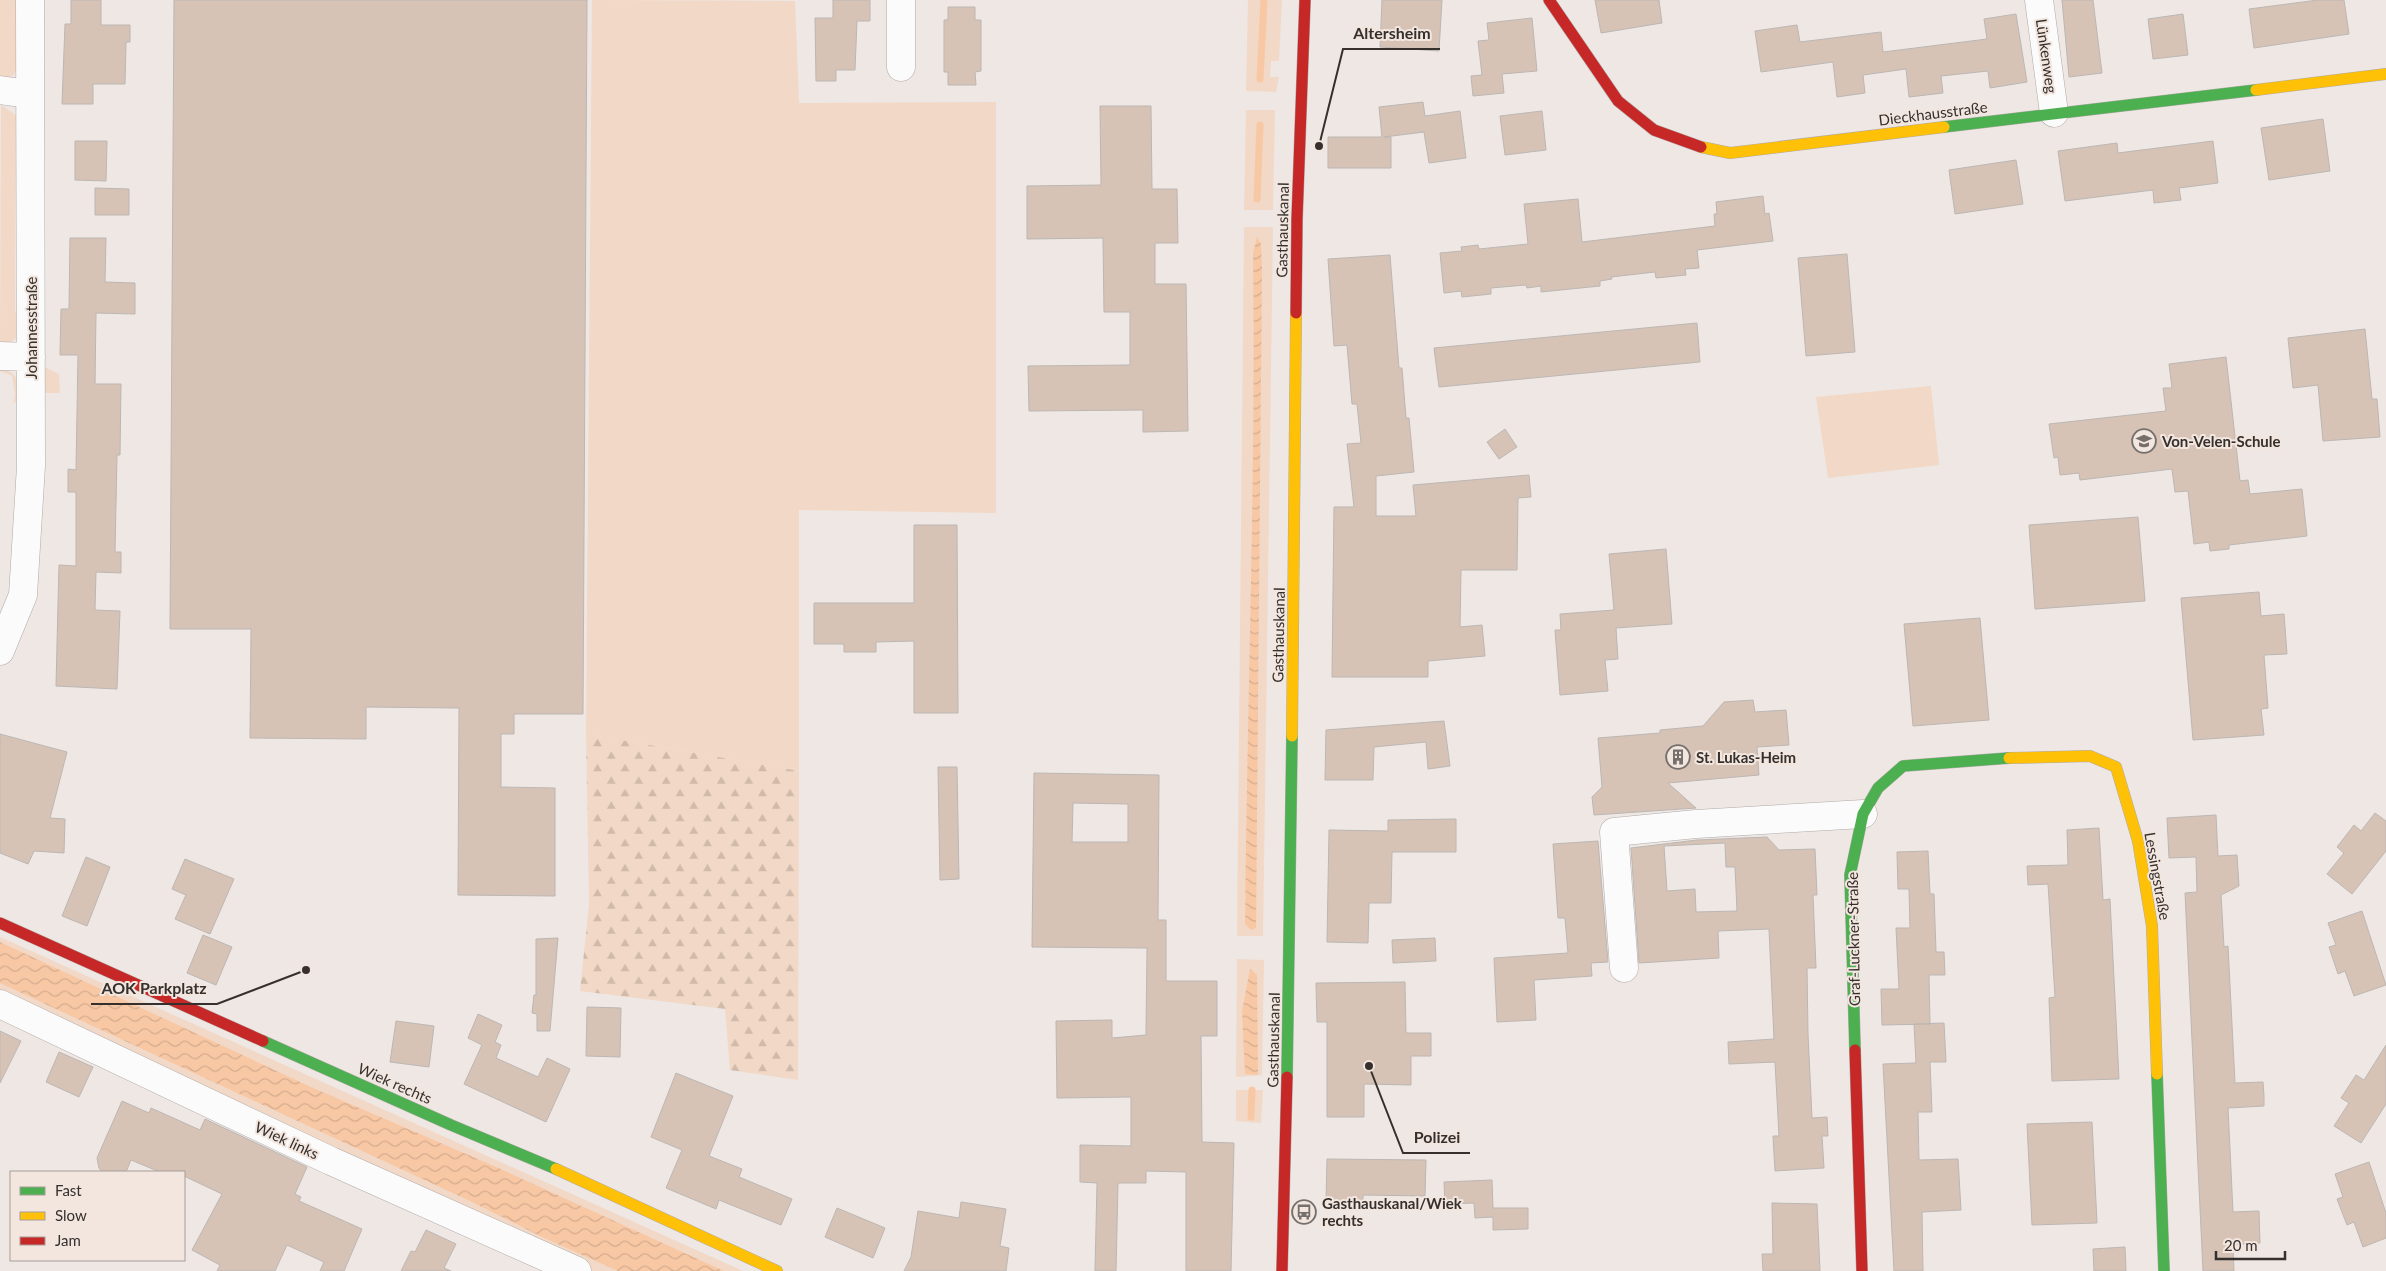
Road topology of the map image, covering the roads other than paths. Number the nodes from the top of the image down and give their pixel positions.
1 (30, 0) edge
2 (902, 0) edge
3 (1305, 0) edge
4 (1549, 0) edge
5 (2039, 0) edge
6 (901, 67) dead end
7 (2386, 74) edge
8 (0, 90) edge
9 (29, 94) junction
10 (2054, 113) junction
11 (0, 356) edge
12 (31, 357) junction
13 (0, 651) edge
14 (1863, 814) junction
15 (0, 923) edge
16 (1624, 968) dead end
17 (0, 1004) edge
18 (577, 1271) edge
19 (777, 1271) edge
20 (1282, 1271) edge
21 (1862, 1271) edge
22 (2164, 1271) edge

1 - 9 street, Johannesstraße
2 - 6 street
3 - 20 street, Gasthauskanal
4 - 10 street, Dieckhausstraße
5 - 10 street, Lünkenweg
7 - 10 street, Dieckhausstraße
8 - 9 street
9 - 12 street, Johannesstraße
11 - 12 street
12 - 13 street, Johannesstraße
14 - 16 street
14 - 21 street, Graf-Luckner-Straße
14 - 22 street, Lessingstraße
15 - 19 street, Wiek rechts
17 - 18 street, Wiek links

